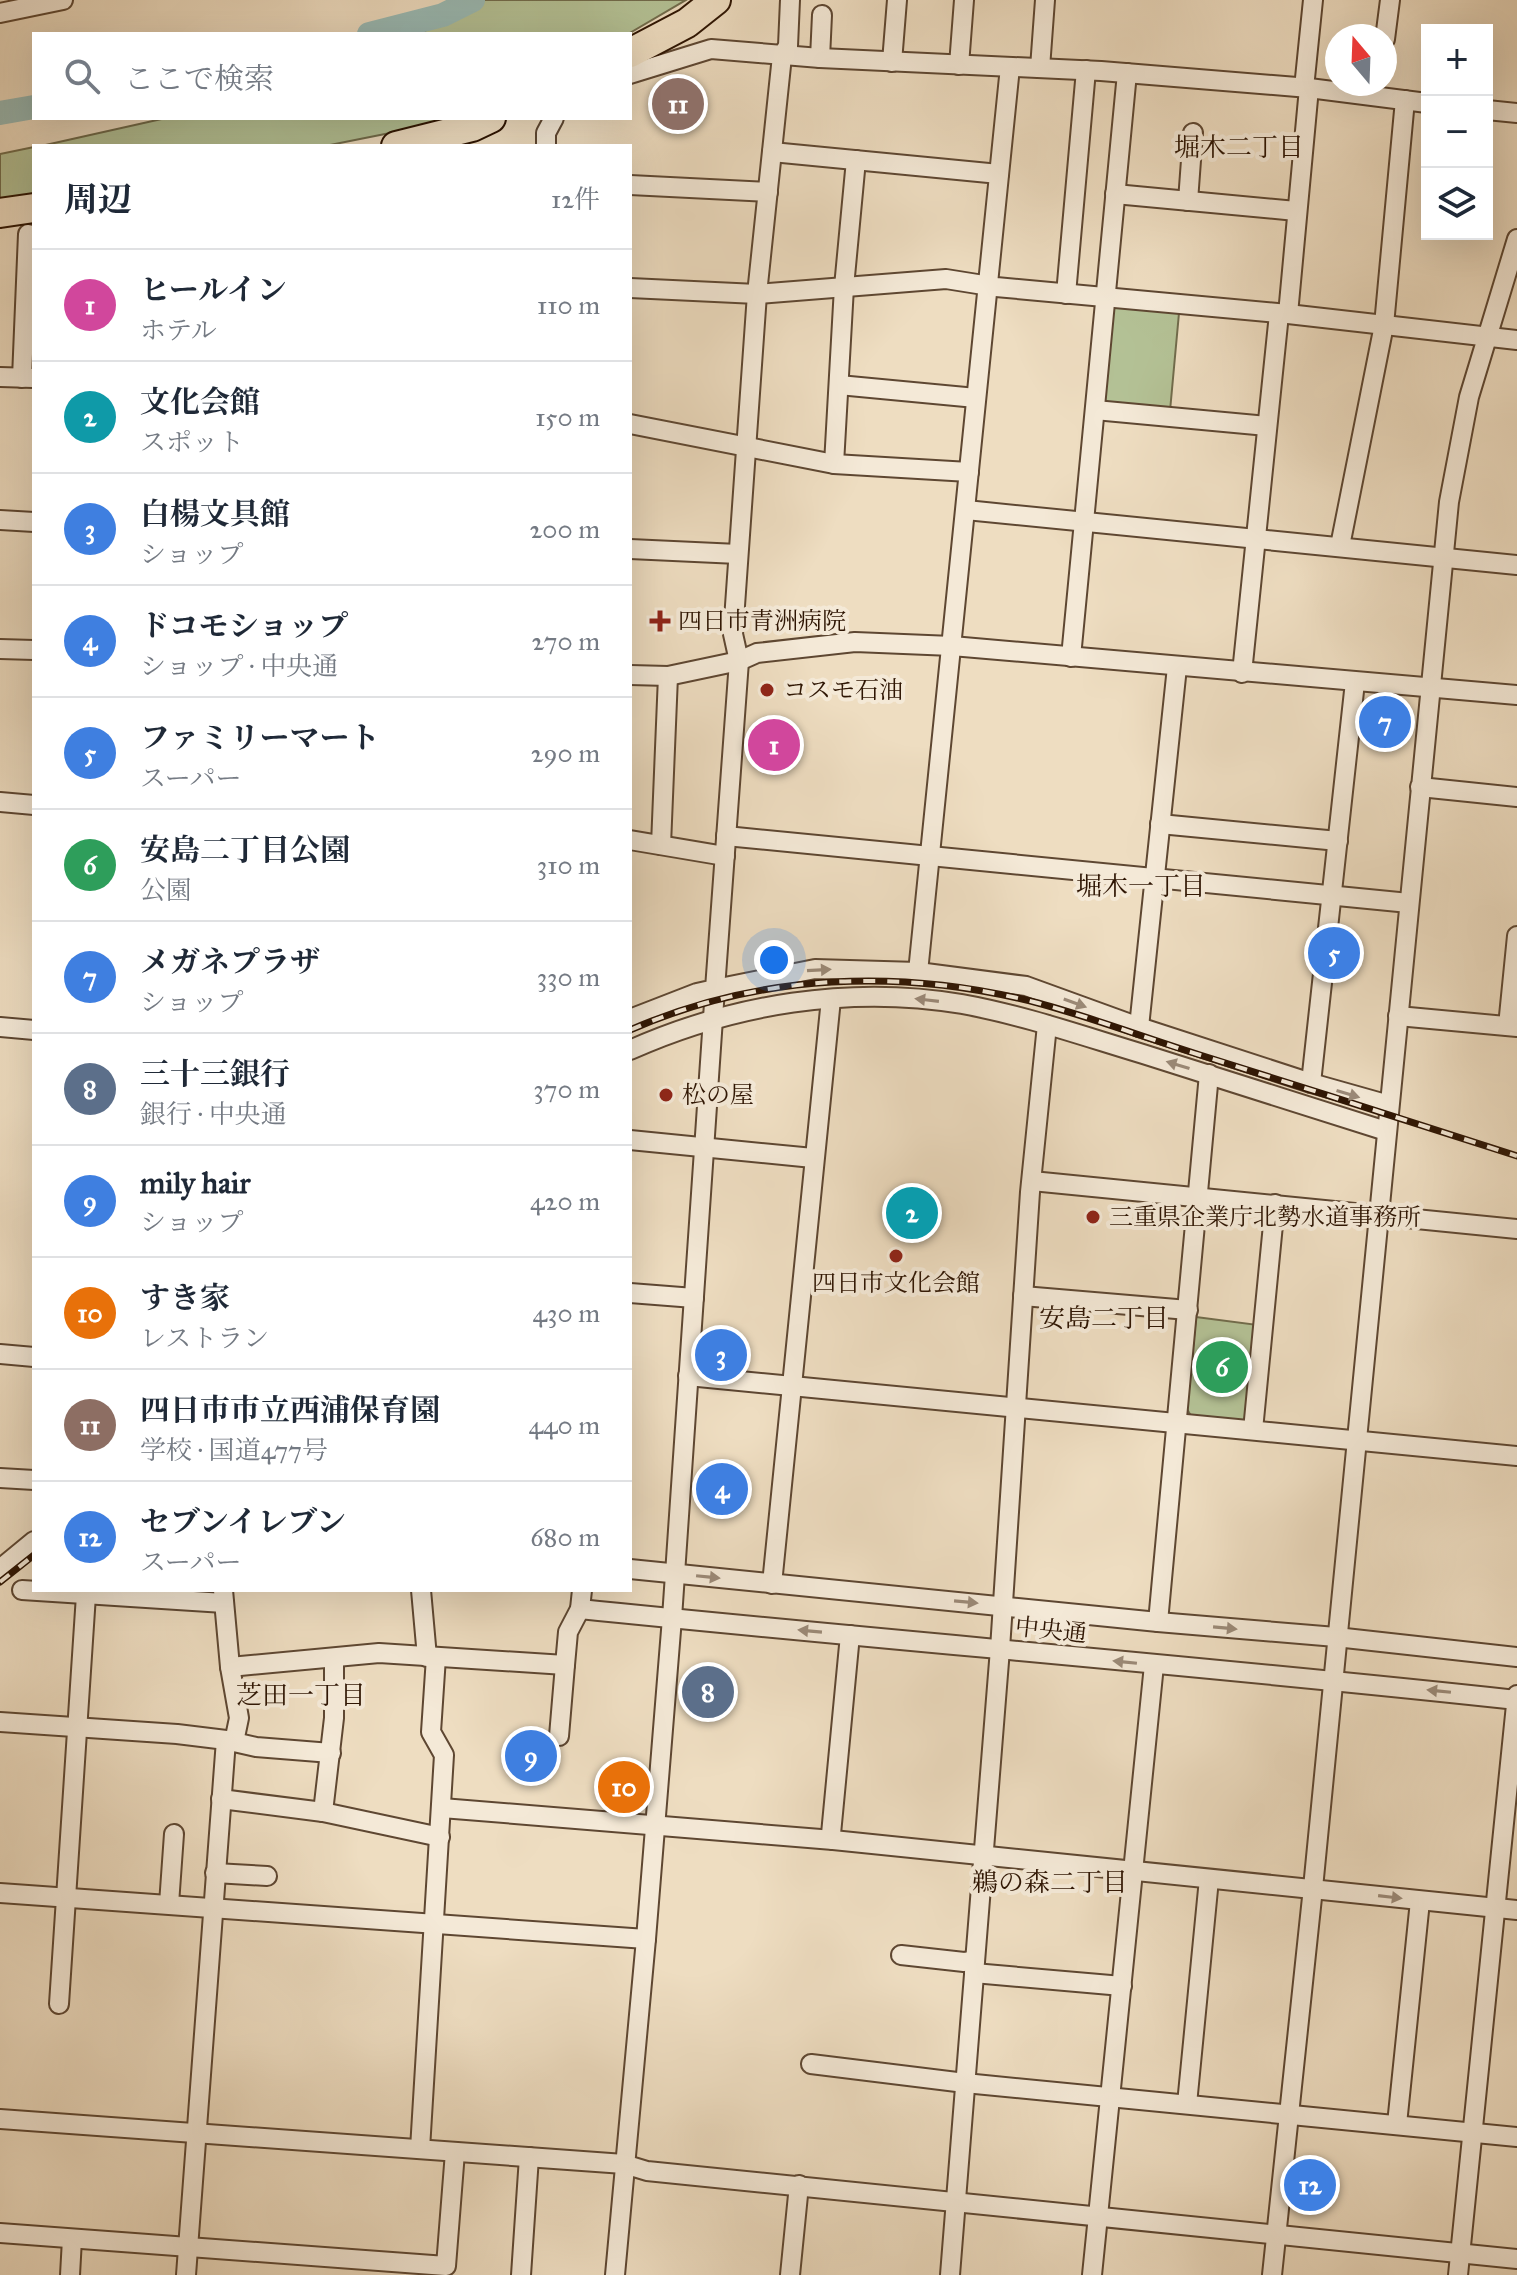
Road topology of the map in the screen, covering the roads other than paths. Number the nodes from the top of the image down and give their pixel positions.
1 (63, 0) edge
2 (716, 0) edge
3 (790, 0) edge
4 (897, 0) edge
5 (964, 0) edge
6 (1045, 0) edge
7 (1313, 0) edge
8 (1390, 0) edge
9 (0, 13) edge
10 (822, 15) dead end
11 (1387, 24) edge
12 (632, 52) edge
13 (782, 56) junction
14 (820, 58) junction
15 (892, 62) junction
16 (959, 65) junction
17 (1010, 67) junction
18 (1040, 68) junction
19 (1086, 70) junction
20 (632, 73) edge
21 (1127, 73) junction
22 (1307, 88) junction
23 (1325, 88) edge
24 (1395, 96) edge
25 (1405, 100) junction
26 (1421, 102) edge
27 (1493, 111) edge
28 (1517, 113) edge
29 (487, 120) edge
30 (553, 120) edge
31 (1193, 133) dead end
32 (404, 144) edge
33 (546, 144) edge
34 (772, 152) junction
35 (856, 160) junction
36 (999, 174) junction
37 (632, 185) edge
38 (768, 192) junction
39 (1115, 194) junction
40 (1188, 201) junction
41 (1296, 211) junction
42 (0, 213) edge
43 (31, 221) edge
44 (1517, 239) edge
45 (988, 284) junction
46 (844, 287) junction
47 (632, 288) edge
48 (757, 294) junction
49 (1066, 294) junction
50 (1106, 297) junction
51 (1283, 314) junction
52 (1384, 325) junction
53 (1490, 336) junction
54 (1517, 340) edge
55 (0, 377) edge
56 (28, 378) edge
57 (839, 385) junction
58 (976, 398) junction
59 (1095, 410) junction
60 (632, 424) edge
61 (1267, 426) junction
62 (746, 449) junction
63 (834, 464) junction
64 (969, 472) junction
65 (966, 510) junction
66 (0, 520) edge
67 (1084, 521) junction
68 (32, 522) edge
69 (1255, 538) junction
70 (1340, 546) junction
71 (632, 549) edge
72 (738, 554) junction
73 (1443, 556) junction
74 (1517, 565) edge
75 (952, 646) junction
76 (0, 649) edge
77 (32, 650) edge
78 (1071, 657) junction
79 (739, 661) junction
80 (1177, 667) junction
81 (1242, 673) junction
82 (632, 675) edge
83 (668, 676) junction
84 (1355, 682) junction
85 (1429, 687) junction
86 (1517, 695) edge
87 (1420, 787) junction
88 (1517, 797) edge
89 (0, 802) edge
90 (32, 805) edge
91 (1160, 824) junction
92 (726, 836) junction
93 (632, 840) edge
94 (1338, 841) junction
95 (661, 845) junction
96 (725, 856) junction
97 (932, 856) junction
98 (1155, 879) junction
99 (1332, 895) junction
100 (1409, 903) junction
101 (1517, 936) edge
102 (918, 972) junction
103 (715, 989) junction
104 (831, 999) junction
105 (1398, 1016) junction
106 (632, 1018) edge
107 (714, 1018) junction
108 (1047, 1025) junction
109 (0, 1027) edge
110 (1139, 1027) junction
111 (1512, 1027) edge
112 (32, 1030) edge
113 (632, 1049) edge
114 (1209, 1074) junction
115 (1311, 1083) junction
116 (1389, 1105) junction
117 (1386, 1131) junction
118 (632, 1140) edge
119 (704, 1148) junction
120 (813, 1158) junction
121 (1032, 1181) junction
122 (1198, 1198) junction
123 (1275, 1204) junction
124 (1377, 1214) junction
125 (1517, 1229) edge
126 (632, 1293) edge
127 (1023, 1296) junction
128 (694, 1298) junction
129 (1188, 1310) junction
130 (0, 1354) edge
131 (32, 1357) edge
132 (688, 1376) junction
133 (792, 1388) junction
134 (1016, 1407) junction
135 (1177, 1422) junction
136 (1253, 1430) junction
137 (1355, 1441) junction
138 (1517, 1456) edge
139 (0, 1478) edge
140 (32, 1480) edge
141 (32, 1543) edge
142 (0, 1569) edge
143 (632, 1569) edge
144 (673, 1573) junction
145 (772, 1584) junction
146 (22, 1590) dead end
147 (32, 1591) edge
148 (48, 1592) edge
149 (421, 1592) edge
150 (86, 1595) junction
151 (223, 1597) edge
152 (581, 1599) edge
153 (1002, 1605) junction
154 (672, 1618) junction
155 (1158, 1622) junction
156 (850, 1635) junction
157 (1336, 1637) junction
158 (1000, 1649) junction
159 (431, 1657) junction
160 (1517, 1657) edge
161 (334, 1658) junction
162 (565, 1665) junction
163 (1154, 1665) junction
164 (230, 1667) junction
165 (1332, 1680) junction
166 (1517, 1698) edge
167 (0, 1722) edge
168 (78, 1726) junction
169 (559, 1736) dead end
170 (230, 1741) junction
171 (331, 1753) junction
172 (221, 1799) junction
173 (442, 1808) junction
174 (323, 1812) junction
175 (655, 1824) junction
176 (174, 1834) dead end
177 (440, 1837) junction
178 (833, 1840) junction
179 (983, 1856) junction
180 (1133, 1870) junction
181 (215, 1873) junction
182 (267, 1876) dead end
183 (1209, 1879) junction
184 (1313, 1888) junction
185 (0, 1893) edge
186 (66, 1898) junction
187 (1420, 1901) junction
188 (169, 1904) junction
189 (212, 1907) junction
190 (1495, 1907) junction
191 (1517, 1910) edge
192 (435, 1925) junction
193 (646, 1939) junction
194 (901, 1955) dead end
195 (41, 1959) dead end
196 (62, 1960) junction
197 (974, 1966) junction
198 (1122, 1986) junction
199 (40, 1990) dead end
200 (811, 2064) dead end
201 (965, 2083) junction
202 (1111, 2096) junction
203 (1187, 2104) junction
204 (1290, 2114) junction
205 (0, 2119) edge
206 (1397, 2124) junction
207 (1473, 2132) junction
208 (196, 2133) junction
209 (1517, 2137) edge
210 (420, 2149) junction
211 (455, 2152) junction
212 (529, 2157) junction
213 (624, 2164) junction
214 (799, 2185) junction
215 (956, 2203) junction
216 (1099, 2217) junction
217 (0, 2233) edge
218 (1276, 2235) junction
219 (72, 2239) junction
220 (188, 2247) junction
221 (1460, 2252) junction
222 (1517, 2259) edge
223 (372, 2268) edge
224 (70, 2275) edge
225 (186, 2275) edge
226 (521, 2275) edge
227 (615, 2275) edge
228 (790, 2275) edge
229 (950, 2275) edge
230 (1092, 2275) edge
231 (1272, 2275) edge
232 (1458, 2275) edge

1 - 9 street
2 - 12 highway
3 - 13 street
4 - 15 street
5 - 16 street
6 - 18 street
7 - 22 street
8 - 11 street
10 - 14 street
13 - 14 street
13 - 20 street
13 - 34 street
14 - 15 street
15 - 16 street
16 - 17 street
17 - 18 street
17 - 36 street
18 - 19 street
19 - 21 street
19 - 49 street
21 - 22 street
21 - 39 street
22 - 23 street
22 - 41 street
24 - 25 street
25 - 26 street
25 - 52 street
27 - 28 street
29 - 32 highway
30 - 33 street
31 - 40 street
34 - 35 street
34 - 38 street
35 - 36 street
35 - 46 street
36 - 45 street
37 - 38 street
38 - 48 street
39 - 40 street
39 - 50 street
40 - 41 street
41 - 51 street
42 - 43 highway
43 - 56 street
44 - 53 street
45 - 46 street
45 - 49 street
45 - 58 street
46 - 48 street
46 - 57 street
47 - 48 street
48 - 62 street
49 - 50 street
50 - 51 street
50 - 59 street
51 - 52 street
51 - 61 street
52 - 53 street
52 - 70 street
53 - 54 street
53 - 73 street
55 - 56 street
57 - 58 street
57 - 63 street
58 - 64 street
59 - 61 street
59 - 67 street
60 - 62 street
61 - 69 street
62 - 63 street
62 - 72 street
63 - 64 street
64 - 65 street
65 - 67 street
65 - 75 street
66 - 68 street
67 - 69 street
67 - 78 street
69 - 70 street
69 - 81 street
70 - 73 street
71 - 72 street
72 - 79 street
73 - 74 street
73 - 85 street
75 - 78 street
75 - 79 street
75 - 97 street
76 - 77 street
78 - 80 street
79 - 83 street
79 - 92 street
80 - 81 street
80 - 91 street
81 - 84 street
82 - 83 street
83 - 95 street
84 - 85 street
84 - 94 street
85 - 86 street
85 - 87 street
87 - 88 street
87 - 100 street
89 - 90 street
91 - 94 street
91 - 98 street
92 - 96 street
92 - 97 street
93 - 95 street
94 - 99 street
95 - 96 street
96 - 103 street
97 - 98 street
97 - 102 street
98 - 99 street
98 - 110 street
99 - 100 street
99 - 115 street
100 - 105 street
101 - 111 street
103 -> 102 street
102 -> 110 street
103 - 106 street
103 - 107 street
104 - 107 street
108 -> 104 street
104 - 120 street
105 - 111 street
105 - 116 street
107 - 113 street
107 - 119 street
114 -> 108 street
108 - 121 street
109 - 112 street
110 - 115 street
114 - 117 street
114 - 122 street
115 -> 116 street
116 - 117 street
117 - 124 street
118 - 119 street
119 - 120 street
119 - 128 street
120 - 133 street
121 - 122 street
121 - 127 street
122 - 123 street
122 - 129 street
123 - 124 street
123 - 136 street
124 - 125 street
124 - 137 street
126 - 128 street
127 - 129 street
127 - 134 street
128 - 132 street
129 - 135 street
130 - 131 street
132 - 133 street
132 - 144 street
133 - 134 street
133 - 145 street
134 - 135 street
134 - 153 street
135 - 136 street
135 - 155 street
136 - 137 street
137 - 138 street
137 - 157 street
139 - 140 street
141 - 142 street
143 - 144 street, 中央通
144 -> 145 street, 中央通
144 - 154 street
145 -> 153 street, 中央通
146 - 147 street
148 - 150 street
149 - 159 street
150 - 151 street
150 - 168 street
151 - 164 street
152 - 154 street, 中央通
152 - 162 street
153 - 155 street, 中央通
153 - 158 street
156 -> 154 street, 中央通
154 - 175 street
155 -> 157 street, 中央通
156 - 158 street, 中央通
156 - 178 street
157 - 160 street, 中央通
157 - 165 street
163 -> 158 street, 中央通
158 - 179 street
159 - 161 street
159 - 162 street
159 - 173 street
161 - 164 street
161 - 171 street
162 - 169 street
163 - 165 street, 中央通
163 - 180 street
164 - 170 street
166 -> 165 street, 中央通
165 - 184 street
166 - 190 street
167 - 168 street
168 - 170 street
168 - 186 street
170 - 171 street
170 - 172 street
171 - 174 street
172 - 174 street
172 - 181 street
173 - 175 street
173 - 177 street
174 - 177 street
175 - 178 street
175 - 193 street
176 - 188 street
177 - 192 street
178 - 179 street
179 - 180 street
179 - 197 street
180 - 183 street
180 - 198 street
181 - 182 street
181 - 189 street
183 - 184 street
183 - 203 street
184 -> 187 street
184 - 204 street
185 - 186 street
186 - 188 street
186 - 196 street
187 - 190 street
187 - 206 street
188 - 189 street
189 - 192 street
189 - 208 street
190 - 191 street
190 - 207 street
192 - 193 street
192 - 210 street
193 - 213 street
194 - 197 street
195 - 196 street
196 - 199 street
197 - 198 street
197 - 201 street
198 - 202 street
200 - 201 street
201 - 202 street
201 - 215 street
202 - 203 street
202 - 216 street
203 - 204 street
204 - 206 street
204 - 218 street
205 - 208 street
206 - 207 street
207 - 209 street
207 - 221 street
208 - 210 street
208 - 220 street
210 - 211 street
211 - 212 street
211 - 223 street
212 - 213 street
212 - 226 street
213 - 214 street
213 - 227 street
214 - 215 street
214 - 228 street
215 - 216 street
215 - 229 street
216 - 218 street
216 - 230 street
217 - 219 street
218 - 221 street
218 - 231 street
219 - 220 street
219 - 224 street
220 - 223 street
220 - 225 street
221 - 222 street
221 - 232 street

